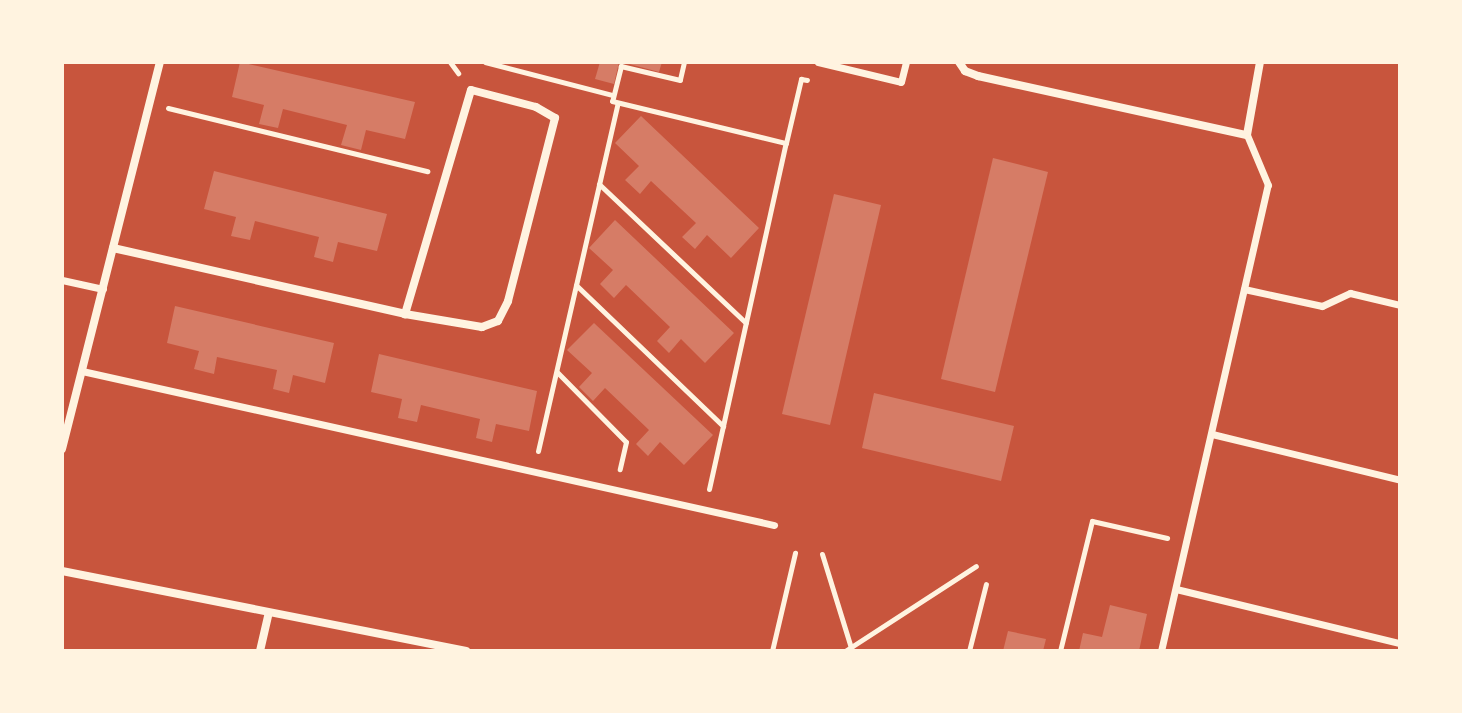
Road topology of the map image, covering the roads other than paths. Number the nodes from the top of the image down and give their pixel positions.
1 (160, 62) edge
2 (818, 62) edge
3 (906, 62) edge
4 (959, 62) edge
5 (1259, 62) edge
6 (1247, 135) junction
7 (113, 248) junction
8 (62, 280) edge
9 (103, 289) junction
10 (1244, 289) junction
11 (1400, 305) edge
12 (405, 314) junction
13 (82, 371) junction
14 (1212, 434) junction
15 (63, 443) edge
16 (1400, 480) edge
17 (774, 525) dead end
18 (62, 571) edge
19 (1176, 589) junction
20 (268, 615) junction
21 (1400, 643) edge
22 (260, 651) edge
23 (466, 651) edge
24 (1161, 651) edge

1 - 7 street
2 - 3 street
4 - 6 street
5 - 6 street
6 - 10 street
7 - 9 street
7 - 12 street
8 - 9 street
9 - 13 street
10 - 11 street
10 - 14 street
12 - 12 street
13 - 15 street
13 - 17 street
14 - 16 street
14 - 19 street
18 - 20 street
19 - 21 street
19 - 24 street
20 - 22 street
20 - 23 street

